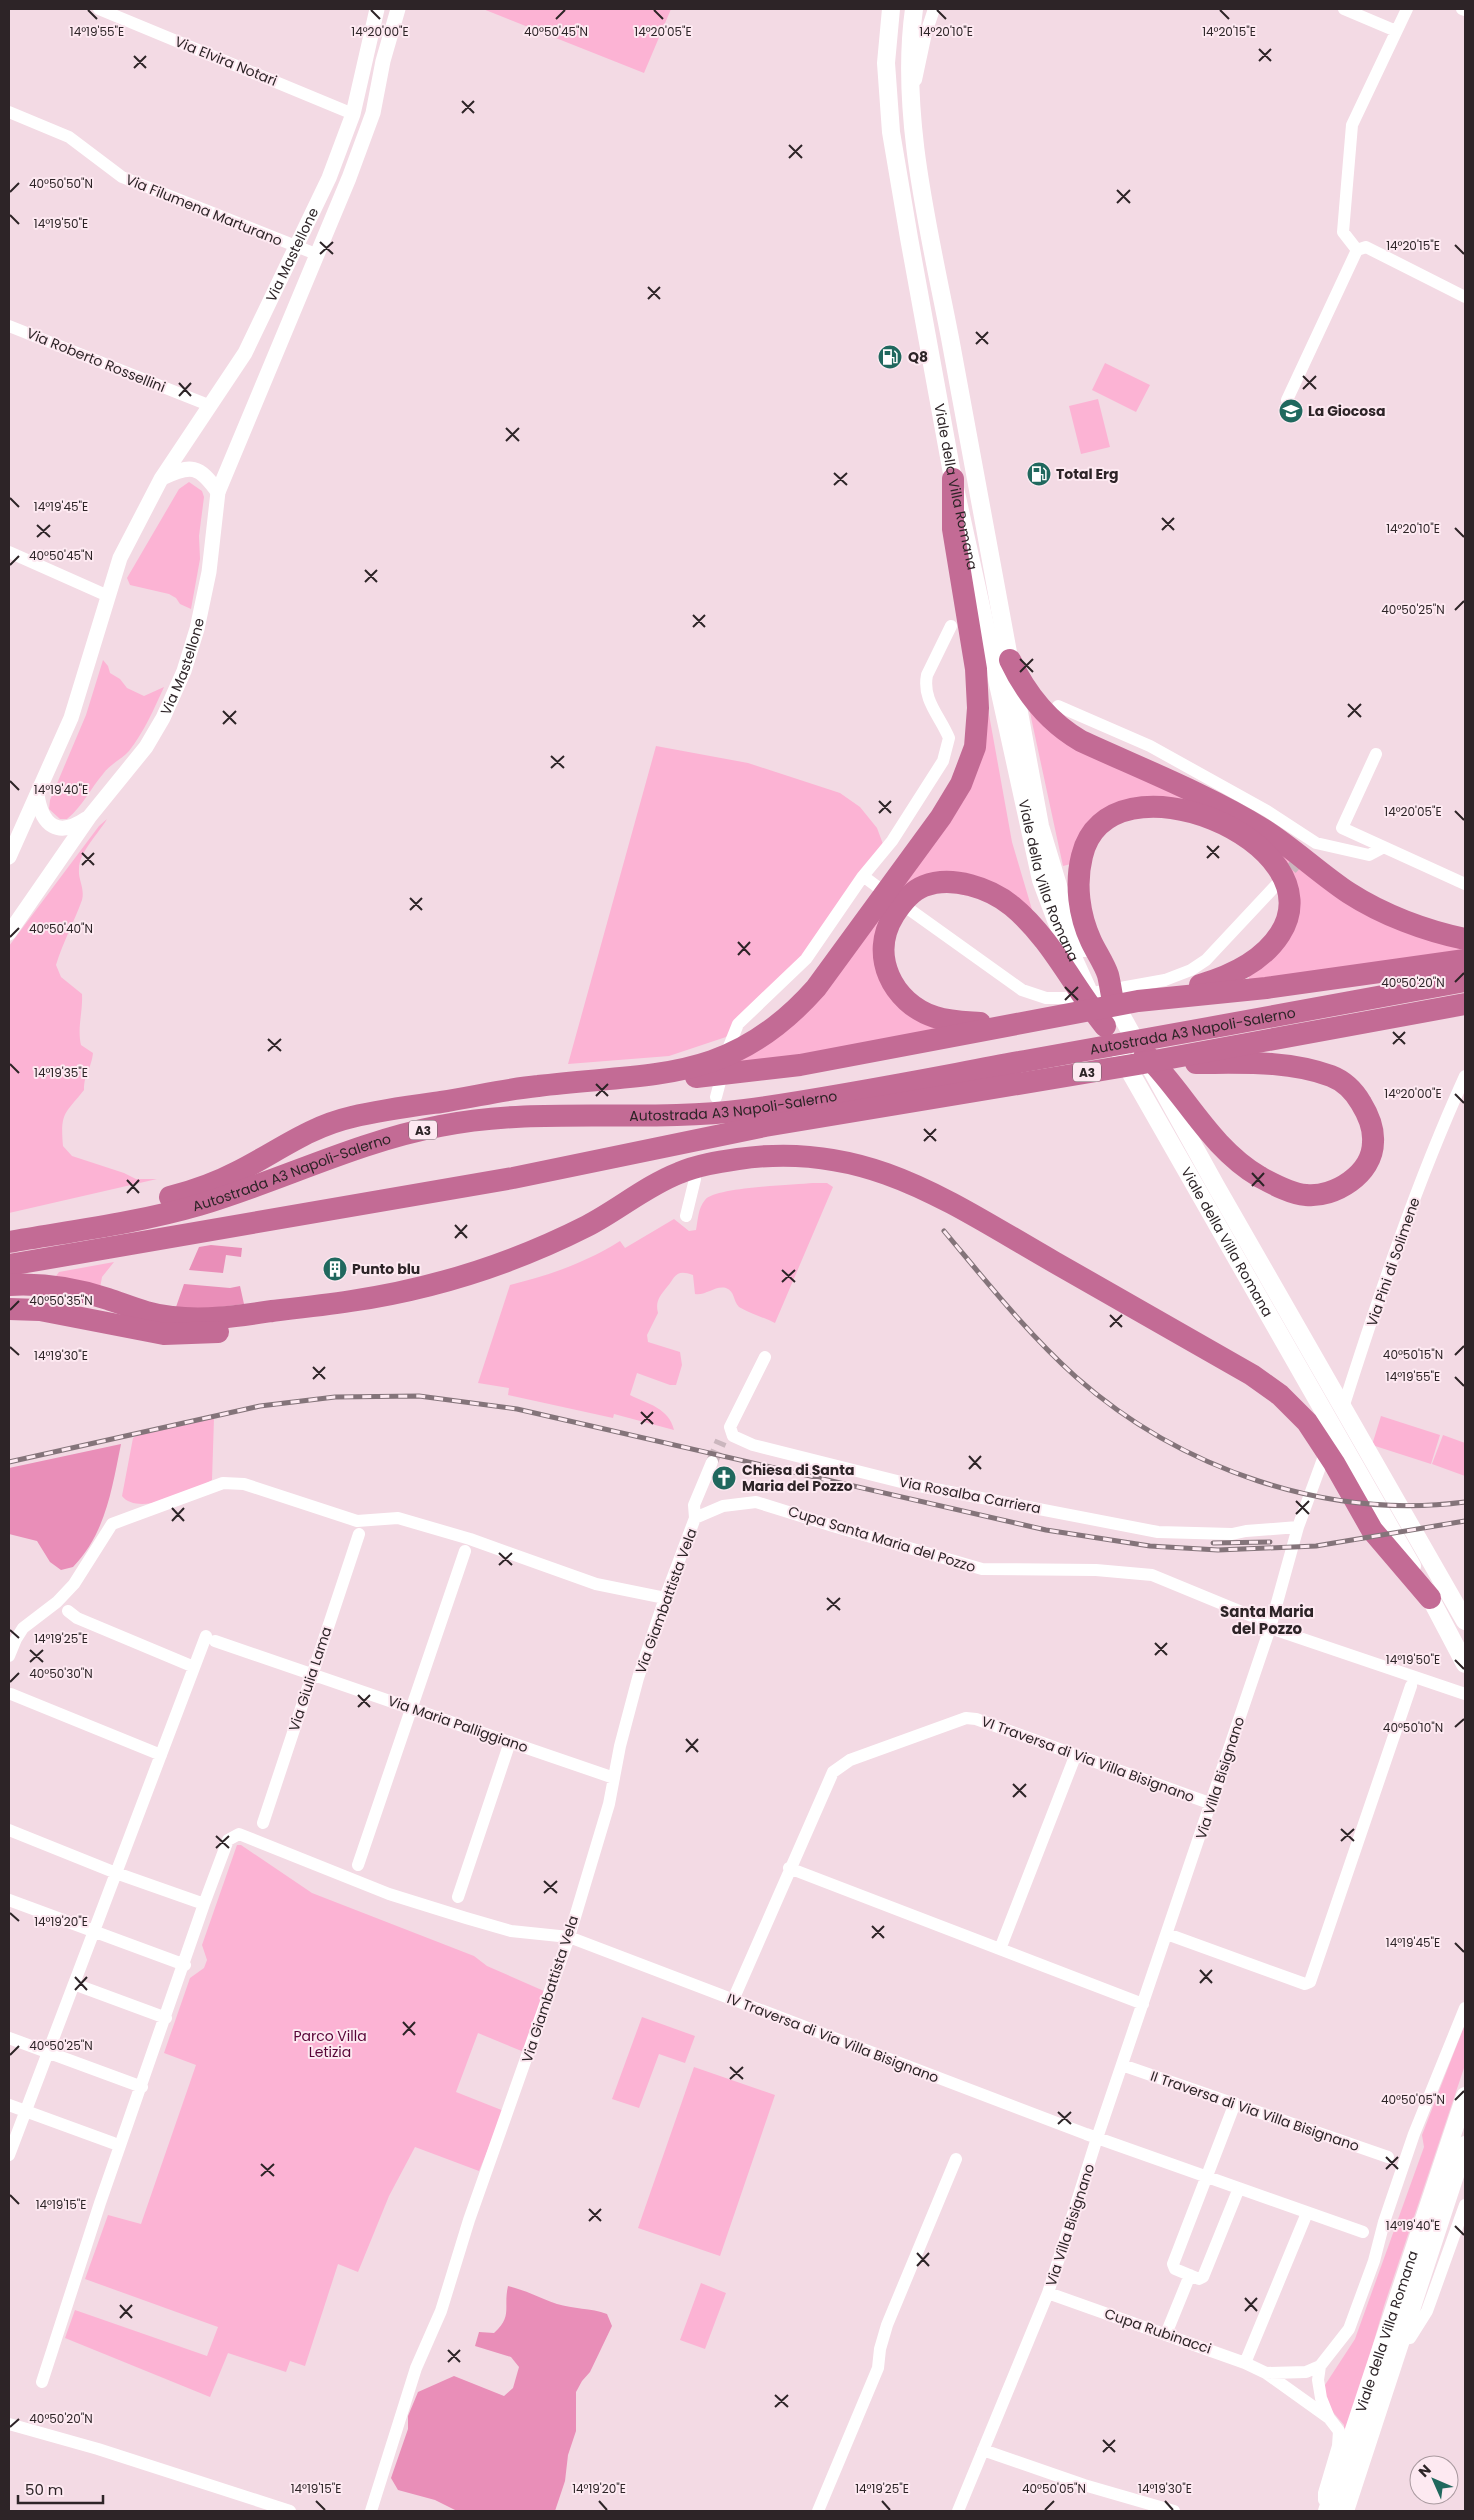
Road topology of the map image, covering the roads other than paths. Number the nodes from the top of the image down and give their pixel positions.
1 (99, 9) edge
2 (377, 9) edge
3 (398, 9) edge
4 (891, 9) edge
5 (914, 9) edge
6 (934, 9) edge
7 (1344, 9) edge
8 (1363, 9) edge
9 (1407, 9) edge
10 (1398, 27) junction
11 (911, 104) junction
12 (9, 112) edge
13 (353, 114) junction
14 (297, 247) junction
15 (1357, 250) junction
16 (316, 254) junction
17 (1465, 297) edge
18 (9, 326) edge
19 (1287, 400) dead end
20 (211, 406) junction
21 (161, 479) junction
22 (953, 479) junction
23 (218, 492) junction
24 (9, 552) edge
25 (108, 596) junction
26 (951, 626) dead end
27 (1010, 660) junction
28 (1058, 706) dead end
29 (1376, 754) dead end
30 (37, 795) junction
31 (90, 816) junction
32 (1384, 847) junction
33 (9, 856) edge
34 (863, 876) junction
35 (1278, 882) tunnel mouth
36 (1465, 884) edge
37 (879, 888) dead end
38 (906, 908) dead end
39 (9, 933) edge
40 (1465, 939) edge
41 (1465, 960) edge
42 (1081, 961) junction
43 (1465, 981) edge
44 (1113, 1001) joint
45 (1138, 1001) junction
46 (1465, 1004) edge
47 (1021, 1024) junction
48 (1105, 1026) joint
49 (728, 1049) dead end
50 (1139, 1056) junction
51 (1465, 1076) edge
52 (600, 1080) junction
53 (720, 1082) dead end
54 (961, 1094) junction
55 (716, 1097) dead end
56 (693, 1174) junction
57 (686, 1216) dead end
58 (9, 1241) edge
59 (9, 1265) edge
60 (9, 1285) edge
61 (9, 1309) edge
62 (158, 1324) junction
63 (765, 1357) dead end
64 (712, 1462) tunnel mouth
65 (695, 1518) junction
66 (1298, 1528) junction
67 (359, 1534) dead end
68 (465, 1551) dead end
69 (665, 1598) junction
70 (1430, 1598) junction
71 (68, 1611) dead end
72 (1465, 1622) edge
73 (1271, 1625) junction
74 (9, 1656) edge
75 (1465, 1664) edge
76 (194, 1667) junction
77 (312, 1674) junction
78 (1411, 1686) dead end
79 (11, 1694) dead end
80 (1465, 1694) edge
81 (412, 1707) junction
82 (510, 1742) junction
83 (1076, 1754) junction
84 (161, 1755) junction
85 (614, 1778) junction
86 (1212, 1804) junction
87 (263, 1823) dead end
88 (9, 1830) edge
89 (358, 1865) dead end
90 (789, 1868) junction
91 (116, 1873) junction
92 (458, 1897) dead end
93 (9, 1900) edge
94 (204, 1904) junction
95 (94, 1932) junction
96 (1167, 1934) junction
97 (569, 1937) junction
98 (1000, 1949) junction
99 (184, 1965) junction
100 (74, 1984) junction
101 (733, 2000) junction
102 (1142, 2004) junction
103 (1465, 2008) edge
104 (166, 2018) junction
105 (9, 2038) edge
106 (48, 2053) junction
107 (1122, 2065) junction
108 (142, 2087) junction
109 (1465, 2096) edge
110 (1235, 2102) junction
111 (9, 2104) edge
112 (26, 2111) junction
113 (1097, 2138) junction
114 (113, 2143) dead end
115 (1465, 2145) edge
116 (9, 2155) edge
117 (1388, 2157) dead end
118 (956, 2158) dead end
119 (1206, 2177) junction
120 (1239, 2188) junction
121 (1465, 2205) edge
122 (1307, 2212) junction
123 (1363, 2232) dead end
124 (1190, 2275) junction
125 (1048, 2293) junction
126 (1166, 2334) junction
127 (1402, 2340) junction
128 (1245, 2363) junction
129 (1320, 2366) junction
130 (1266, 2373) junction
131 (42, 2382) dead end
132 (1329, 2418) junction
133 (9, 2424) edge
134 (983, 2450) junction
135 (290, 2511) edge
136 (371, 2511) edge
137 (818, 2511) edge
138 (958, 2511) edge
139 (1174, 2511) edge
140 (1326, 2511) edge
141 (1345, 2511) edge

1 - 13 street, Via Elvira Notari
2 - 13 street, Via Mastellone
3 - 16 street, Via Mastellone
4 - 22 main road, Viale della Villa Romana
5 - 11 main road, Viale della Villa Romana
6 - 11 street, Viale della Villa Romana
7 - 10 street
8 - 10 street
9 - 10 street
10 - 15 street
11 - 27 main road, Viale della Villa Romana
12 - 14 street, Via Filumena Marturano
13 - 14 street, Via Mastellone
14 - 16 street, Via Filumena Marturano
14 - 20 street, Via Mastellone
15 - 17 street
15 - 19 street
16 - 23 street, Via Mastellone
18 - 20 street, Via Roberto Rossellini
20 - 21 street, Via Mastellone
21 - 23 street
21 - 25 street, Via Mastellone
22 - 42 main road, Viale della Villa Romana
22 - 52 highway
23 - 31 street, Via Mastellone
24 - 25 street
25 - 30 street, Via Mastellone
26 - 34 street
27 - 40 highway
27 - 42 main road, Viale della Villa Romana
28 - 32 street
29 - 32 street
30 - 31 street, Via Mastellone
30 - 33 street, Via Mastellone
31 - 39 street, Via Mastellone
32 - 36 street
34 - 37 street
34 - 49 street
35 - 38 street
41 - 45 highway
42 - 44 highway
42 - 45 highway
42 - 47 highway
42 - 48 highway
43 - 58 highway, Autostrada A3 Napoli-Salerno / A3
44 - 50 main road, Viale della Villa Romana
45 - 47 highway
46 - 50 highway, Autostrada A3 Napoli-Salerno / A3
47 - 52 highway
48 - 70 main road, Viale della Villa Romana
50 - 50 highway
50 - 54 highway, Autostrada A3 Napoli-Salerno / A3
50 - 72 main road, Viale della Villa Romana
51 - 66 street, Via Pini di Solimene
52 - 58 highway
53 - 55 street
54 - 56 highway, A3
54 - 59 highway, Autostrada A3 Napoli-Salerno / A3
56 - 57 street
56 - 62 highway, A3
56 - 70 highway, A3
60 - 62 highway, A3
61 - 62 highway
63 - 66 street, Via Rosalba Carriera
64 - 65 street, Via Giambattista Vela
65 - 69 street, Via Giambattista Vela
65 - 73 street, Cupa Santa Maria del Pozzo
66 - 73 street, Via Pini di Solimene
67 - 77 street, Via Giulia Lama
68 - 81 street
69 - 74 street
69 - 85 street, Via Giambattista Vela
70 - 75 main road, Viale della Villa Romana
71 - 76 street
73 - 80 street, Cupa Santa Maria del Pozzo
73 - 86 street, Via Villa Bisignano
76 - 77 street, Via Maria Palliggiano
76 - 84 street
77 - 81 street, Via Maria Palliggiano
77 - 87 street, Via Giulia Lama
78 - 96 street
79 - 84 street
81 - 82 street, Via Maria Palliggiano
81 - 89 street
82 - 85 street, Via Maria Palliggiano
82 - 92 street
83 - 86 street, VI Traversa di Via Villa Bisignano
83 - 90 street, VI Traversa di Via Villa Bisignano
83 - 98 street
84 - 91 street
85 - 97 street, Via Giambattista Vela
86 - 96 street, Via Villa Bisignano
88 - 91 street
90 - 98 street
90 - 101 street, VI Traversa di Via Villa Bisignano
91 - 94 street
91 - 95 street
93 - 95 street
94 - 97 street, IV Traversa di Via Villa Bisignano
94 - 99 street, IV Traversa di Via Villa Bisignano
95 - 99 street
95 - 100 street
96 - 102 street, Via Villa Bisignano
97 - 101 street, IV Traversa di Via Villa Bisignano
97 - 136 street, Via Giambattista Vela
98 - 102 street
99 - 104 street, IV Traversa di Via Villa Bisignano
100 - 104 street
100 - 106 street
101 - 113 street, IV Traversa di Via Villa Bisignano
102 - 107 street, Via Villa Bisignano
103 - 129 street
104 - 108 street, IV Traversa di Via Villa Bisignano
105 - 106 street
106 - 108 street
106 - 112 street
107 - 110 street, II Traversa di Via Villa Bisignano
107 - 113 street, Via Villa Bisignano
108 - 131 street, IV Traversa di Via Villa Bisignano
109 - 140 main road, Viale della Villa Romana
110 - 117 street, II Traversa di Via Villa Bisignano
110 - 119 street
111 - 112 street
112 - 114 street
112 - 116 street
113 - 119 street, IV Traversa di Via Villa Bisignano
113 - 125 street, Via Villa Bisignano
115 - 127 main road, Viale della Villa Romana
118 - 137 street
119 - 120 street, IV Traversa di Via Villa Bisignano
119 - 124 street
120 - 122 street, IV Traversa di Via Villa Bisignano
120 - 124 street
121 - 127 street
122 - 123 street, IV Traversa di Via Villa Bisignano
122 - 128 street
124 - 126 street
125 - 126 street, Cupa Rubinacci
125 - 134 street, Via Villa Bisignano
126 - 128 street, Cupa Rubinacci
127 - 141 main road, Viale della Villa Romana
128 - 130 street, Cupa Rubinacci
129 - 130 street, Cupa Rubinacci
129 - 132 street
130 - 132 street, Cupa Rubinacci
132 - 140 street
133 - 135 street
134 - 138 street, Via Villa Bisignano
134 - 139 street

